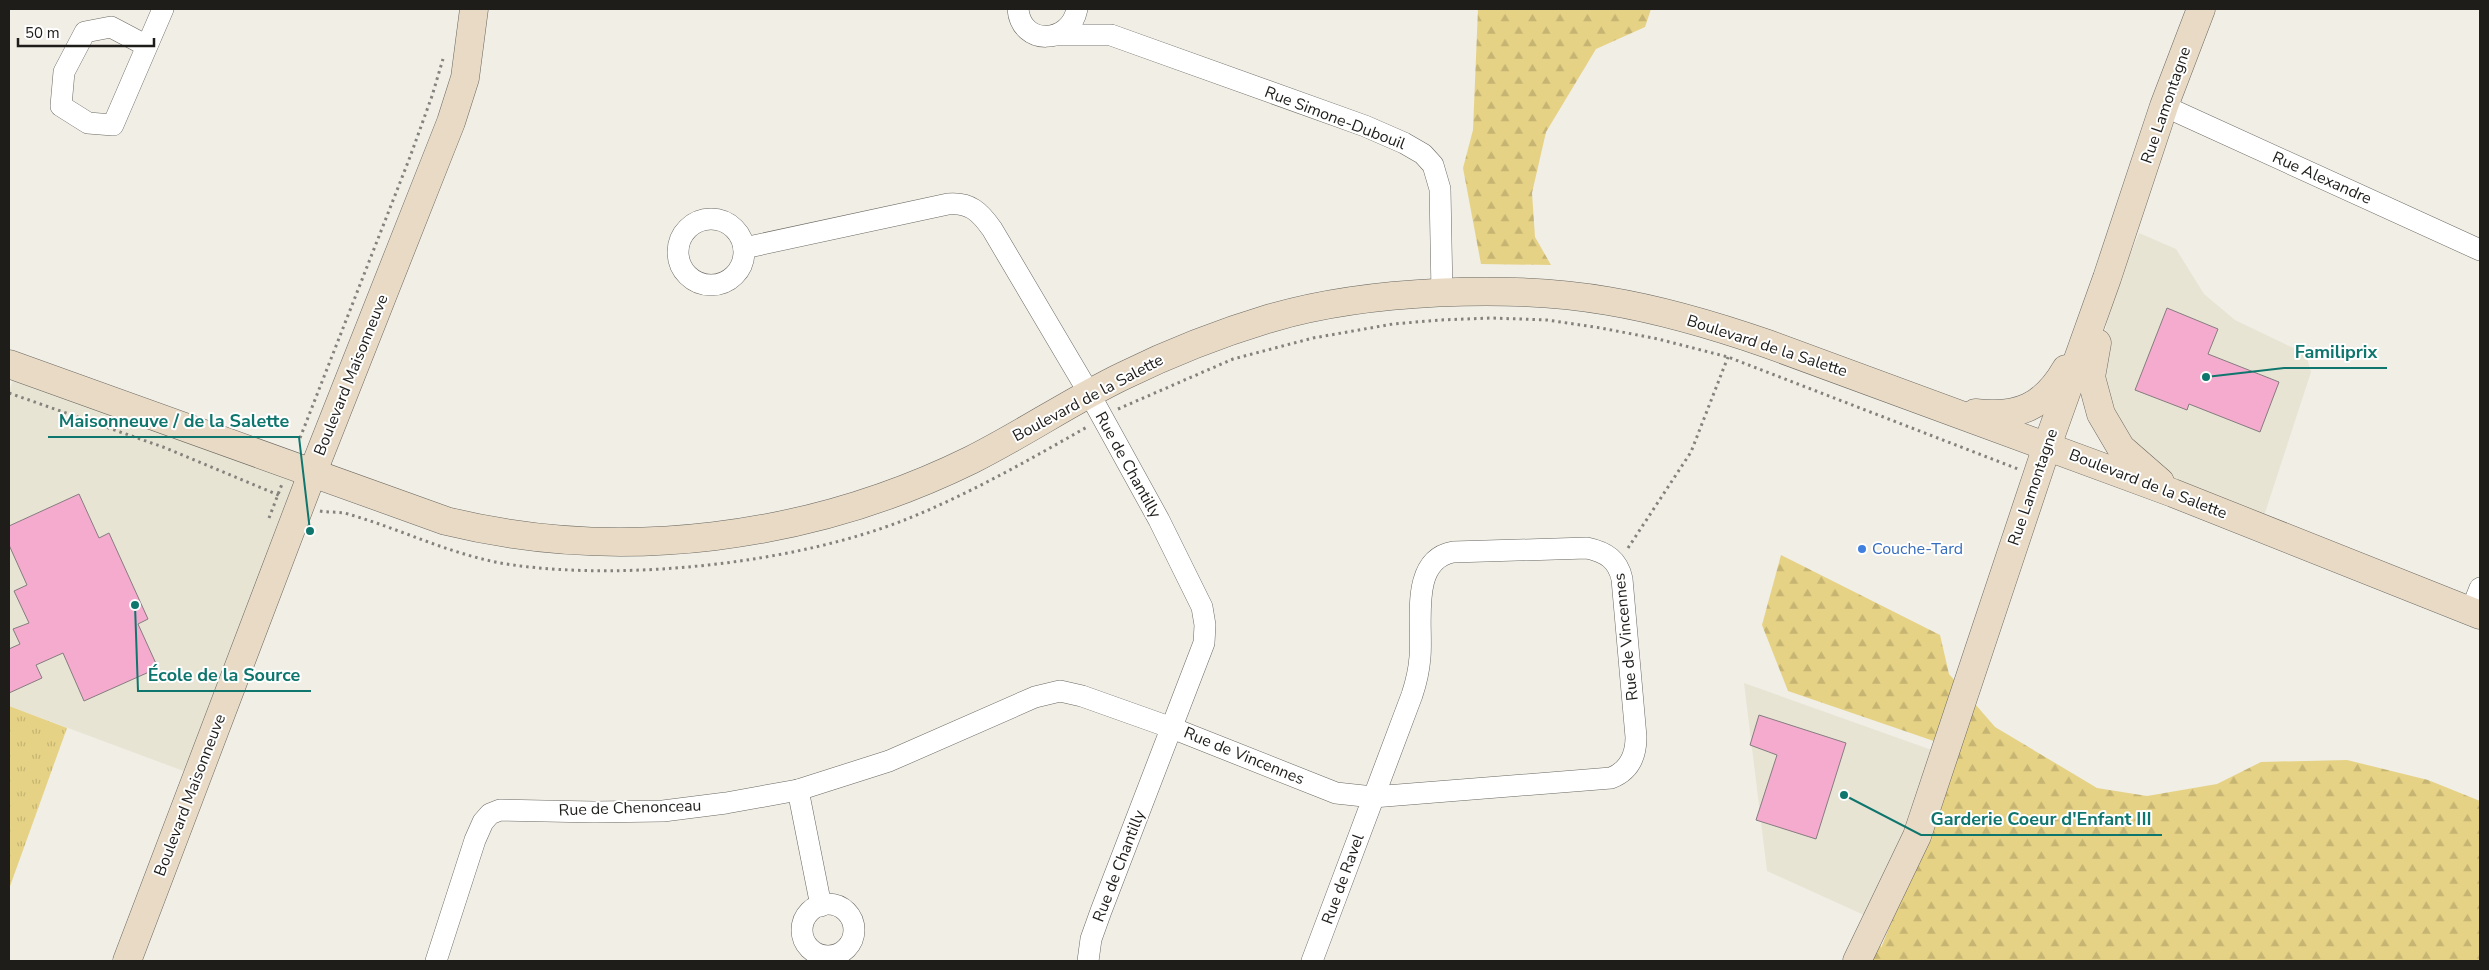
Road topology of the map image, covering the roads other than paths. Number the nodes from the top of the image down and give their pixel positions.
1 (163, 9) edge
2 (474, 9) edge
3 (1077, 9) edge
4 (1084, 9) edge
5 (2201, 9) edge
6 (1016, 12) edge
7 (1056, 35) junction
8 (1111, 35) junction
9 (147, 46) junction
10 (2164, 106) junction
11 (744, 248) dead end
12 (2480, 250) edge
13 (2107, 278) junction
14 (1442, 293) junction
15 (2087, 334) junction
16 (9, 364) edge
17 (1089, 393) junction
18 (1954, 410) junction
19 (2047, 446) junction
20 (312, 474) junction
21 (2173, 493) junction
22 (2477, 604) edge
23 (1172, 728) junction
24 (798, 790) junction
25 (1373, 797) junction
26 (821, 906) dead end
27 (127, 961) edge
28 (436, 961) edge
29 (1088, 961) edge
30 (1312, 961) edge
31 (1857, 961) edge

1 - 9 street
2 - 20 street, Boulevard Maisonneuve
3 - 7 street
4 - 8 street, Rue Simone-Dubouil
5 - 10 street, Rue Lamontagne
6 - 7 street, Rue Simone-Dubouil
7 - 8 street, Rue Simone-Dubouil
8 - 14 street, Rue Simone-Dubouil
9 - 9 street
10 - 12 street, Rue Alexandre
10 - 13 street, Rue Lamontagne
11 - 17 street, Rue de Chantilly
13 - 15 street, Rue Lamontagne
13 - 21 street
14 - 17 street, Boulevard de la Salette
14 - 18 street, Boulevard de la Salette
15 - 18 street
15 - 19 street, Rue Lamontagne
16 - 20 street, Boulevard de la Salette
17 - 20 street, Boulevard de la Salette
17 - 23 street, Rue de Chantilly
18 - 19 street, Boulevard de la Salette
19 - 21 street, Boulevard de la Salette
19 - 31 street, Rue Lamontagne
20 - 27 street, Boulevard Maisonneuve
21 - 22 street, Boulevard de la Salette
23 - 24 street, Rue de Chenonceau
23 - 25 street, Rue de Vincennes
23 - 29 street, Rue de Chantilly
24 - 26 street
24 - 28 street, Rue de Chenonceau
25 - 25 street, Rue de Vincennes
25 - 30 street, Rue de Ravel

